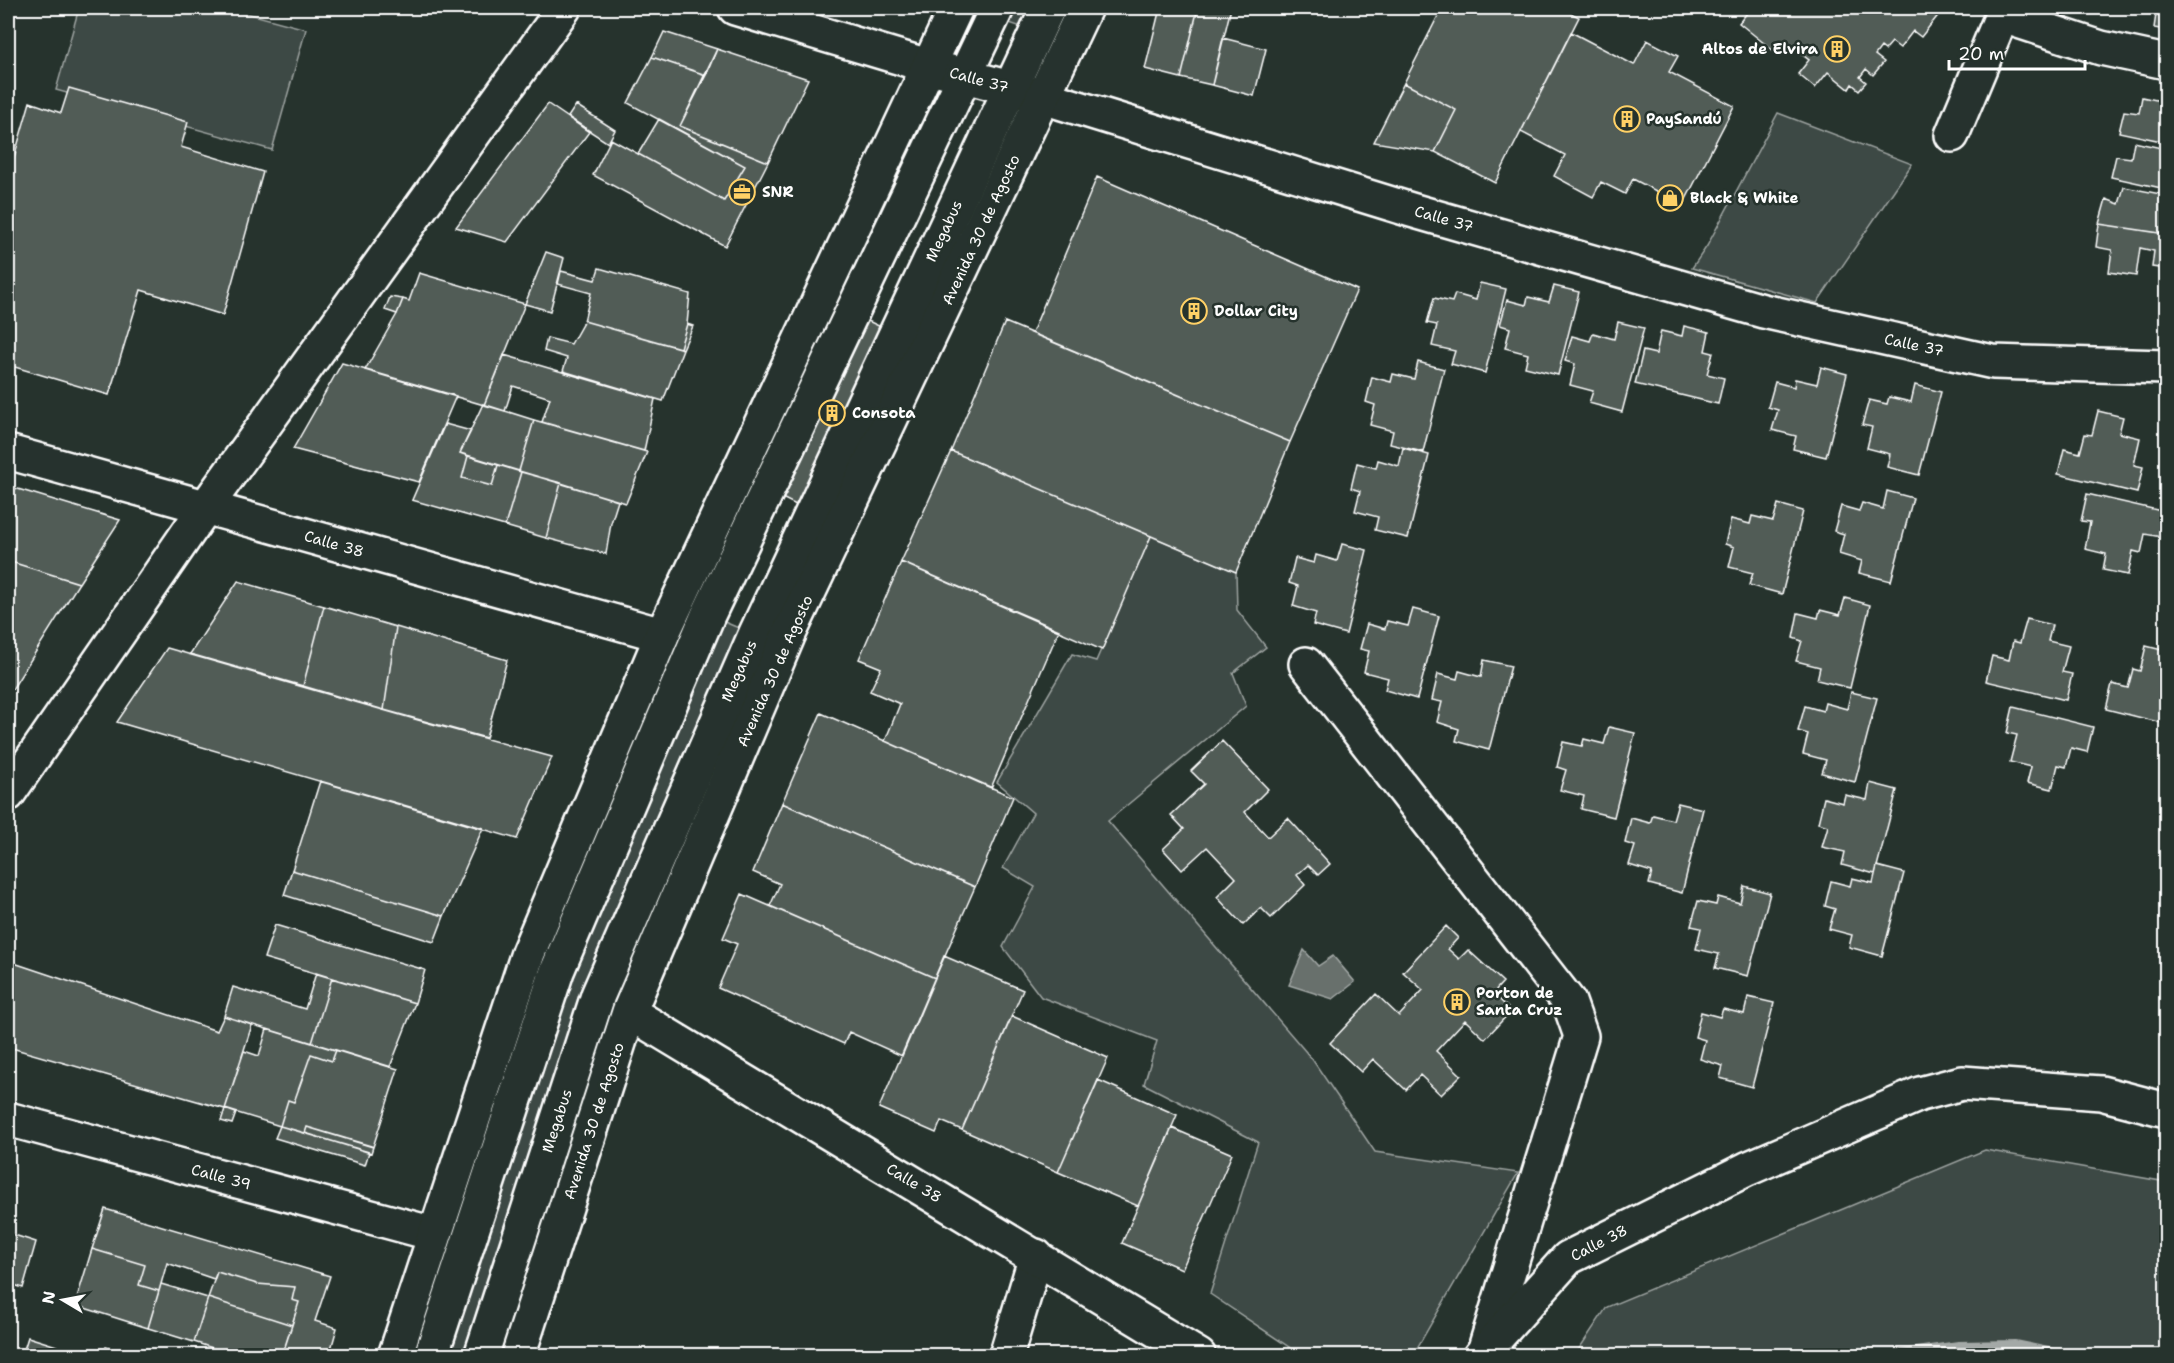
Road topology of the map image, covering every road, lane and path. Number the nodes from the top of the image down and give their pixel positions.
1 (564, 8) edge
2 (735, 8) edge
3 (956, 8) edge
4 (997, 8) edge
5 (1048, 8) edge
6 (1085, 8) edge
7 (2004, 12) edge
8 (2166, 62) edge
9 (928, 66) junction
10 (964, 76) junction
11 (1010, 88) junction
12 (1043, 97) junction
13 (1952, 135) dead end
14 (2166, 367) edge
15 (8, 452) edge
16 (205, 508) junction
17 (662, 635) junction
18 (1306, 664) dead end
19 (11, 781) edge
20 (629, 1012) junction
21 (2166, 1110) edge
22 (8, 1119) edge
23 (434, 1234) junction
24 (1036, 1256) junction
25 (1482, 1354) edge
26 (395, 1356) edge
27 (431, 1356) edge
28 (481, 1356) edge
29 (518, 1356) edge
30 (1006, 1356) edge
31 (1199, 1356) edge

1 - 16 street
2 - 9 street, Calle 37
3 - 9 street
4 - 10 street
5 - 11 street, Megabus
6 - 12 street, Avenida 30 de Agosto
7 - 8 street
7 - 13 street
9 - 10 street, Calle 37
9 - 17 street
10 - 11 street, Calle 37
10 - 27 street
11 - 12 street, Calle 37
11 - 28 street, Megabus
12 - 14 street, Calle 37
12 - 20 street, Avenida 30 de Agosto
15 - 16 street, Calle 38
16 - 17 street, Calle 38
16 - 19 street
17 - 23 street
18 - 25 street
20 - 24 street, Calle 38
20 - 29 street, Avenida 30 de Agosto
21 - 25 street, Calle 38
22 - 23 street, Calle 39
23 - 26 street
24 - 30 street
24 - 31 street, Calle 38

